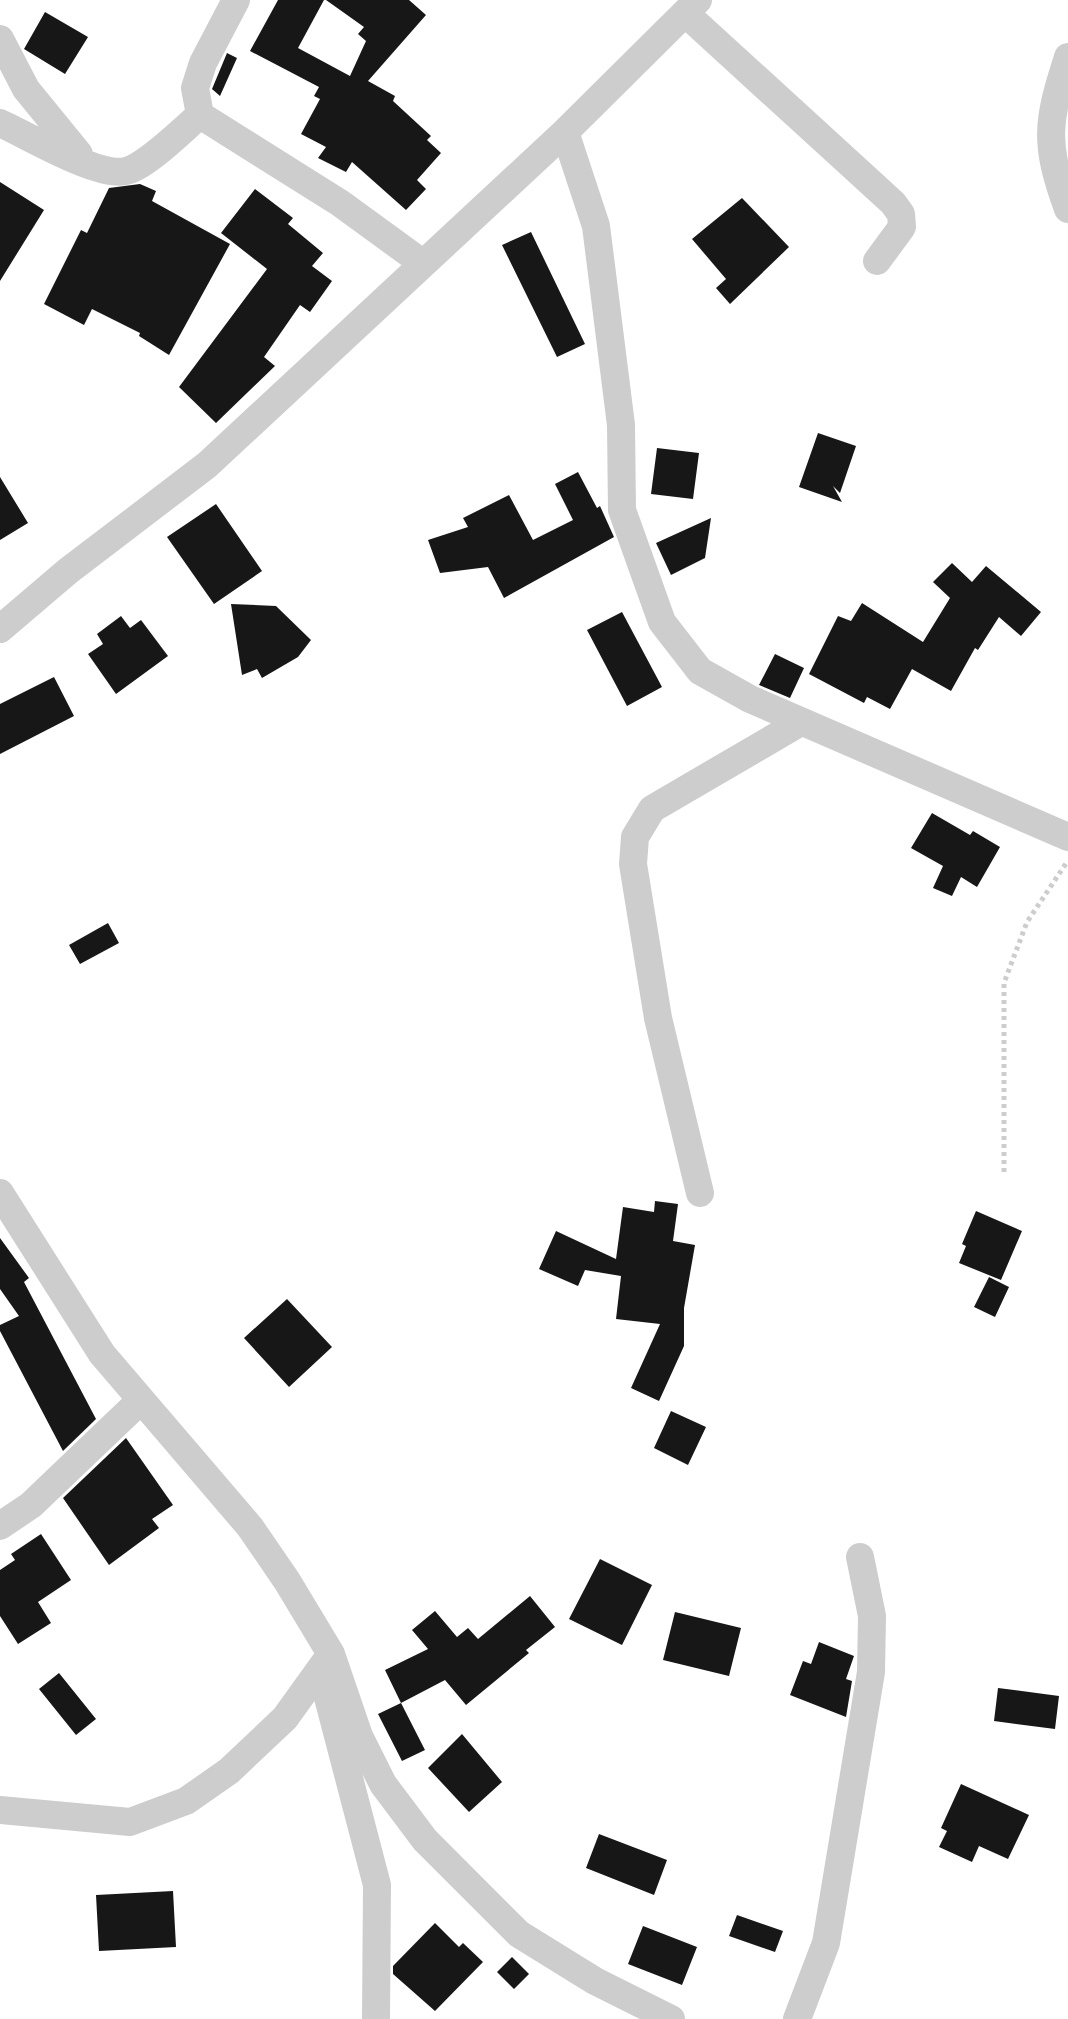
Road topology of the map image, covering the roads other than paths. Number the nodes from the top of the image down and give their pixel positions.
1 (236, 0) edge
2 (691, 6) edge
3 (0, 39) edge
4 (1068, 57) edge
5 (200, 115) junction
6 (0, 123) edge
7 (565, 132) junction
8 (88, 163) junction
9 (1068, 209) edge
10 (877, 261) dead end
11 (421, 262) junction
12 (0, 629) edge
13 (801, 722) junction
14 (1068, 837) edge
15 (0, 1193) edge
16 (700, 1193) dead end
17 (141, 1400) junction
18 (0, 1526) edge
19 (860, 1557) dead end
20 (326, 1662) junction
21 (0, 1810) edge
22 (376, 2019) edge
23 (671, 2019) edge
24 (797, 2019) edge

1 - 5 street
2 - 7 street
2 - 10 street
3 - 8 street
4 - 9 street
5 - 8 street
5 - 11 street
6 - 8 street
7 - 11 street
7 - 13 street
11 - 12 street
13 - 14 street
13 - 16 street
15 - 17 street
17 - 18 street
17 - 20 street
19 - 24 street
20 - 21 street
20 - 22 street
20 - 23 street

